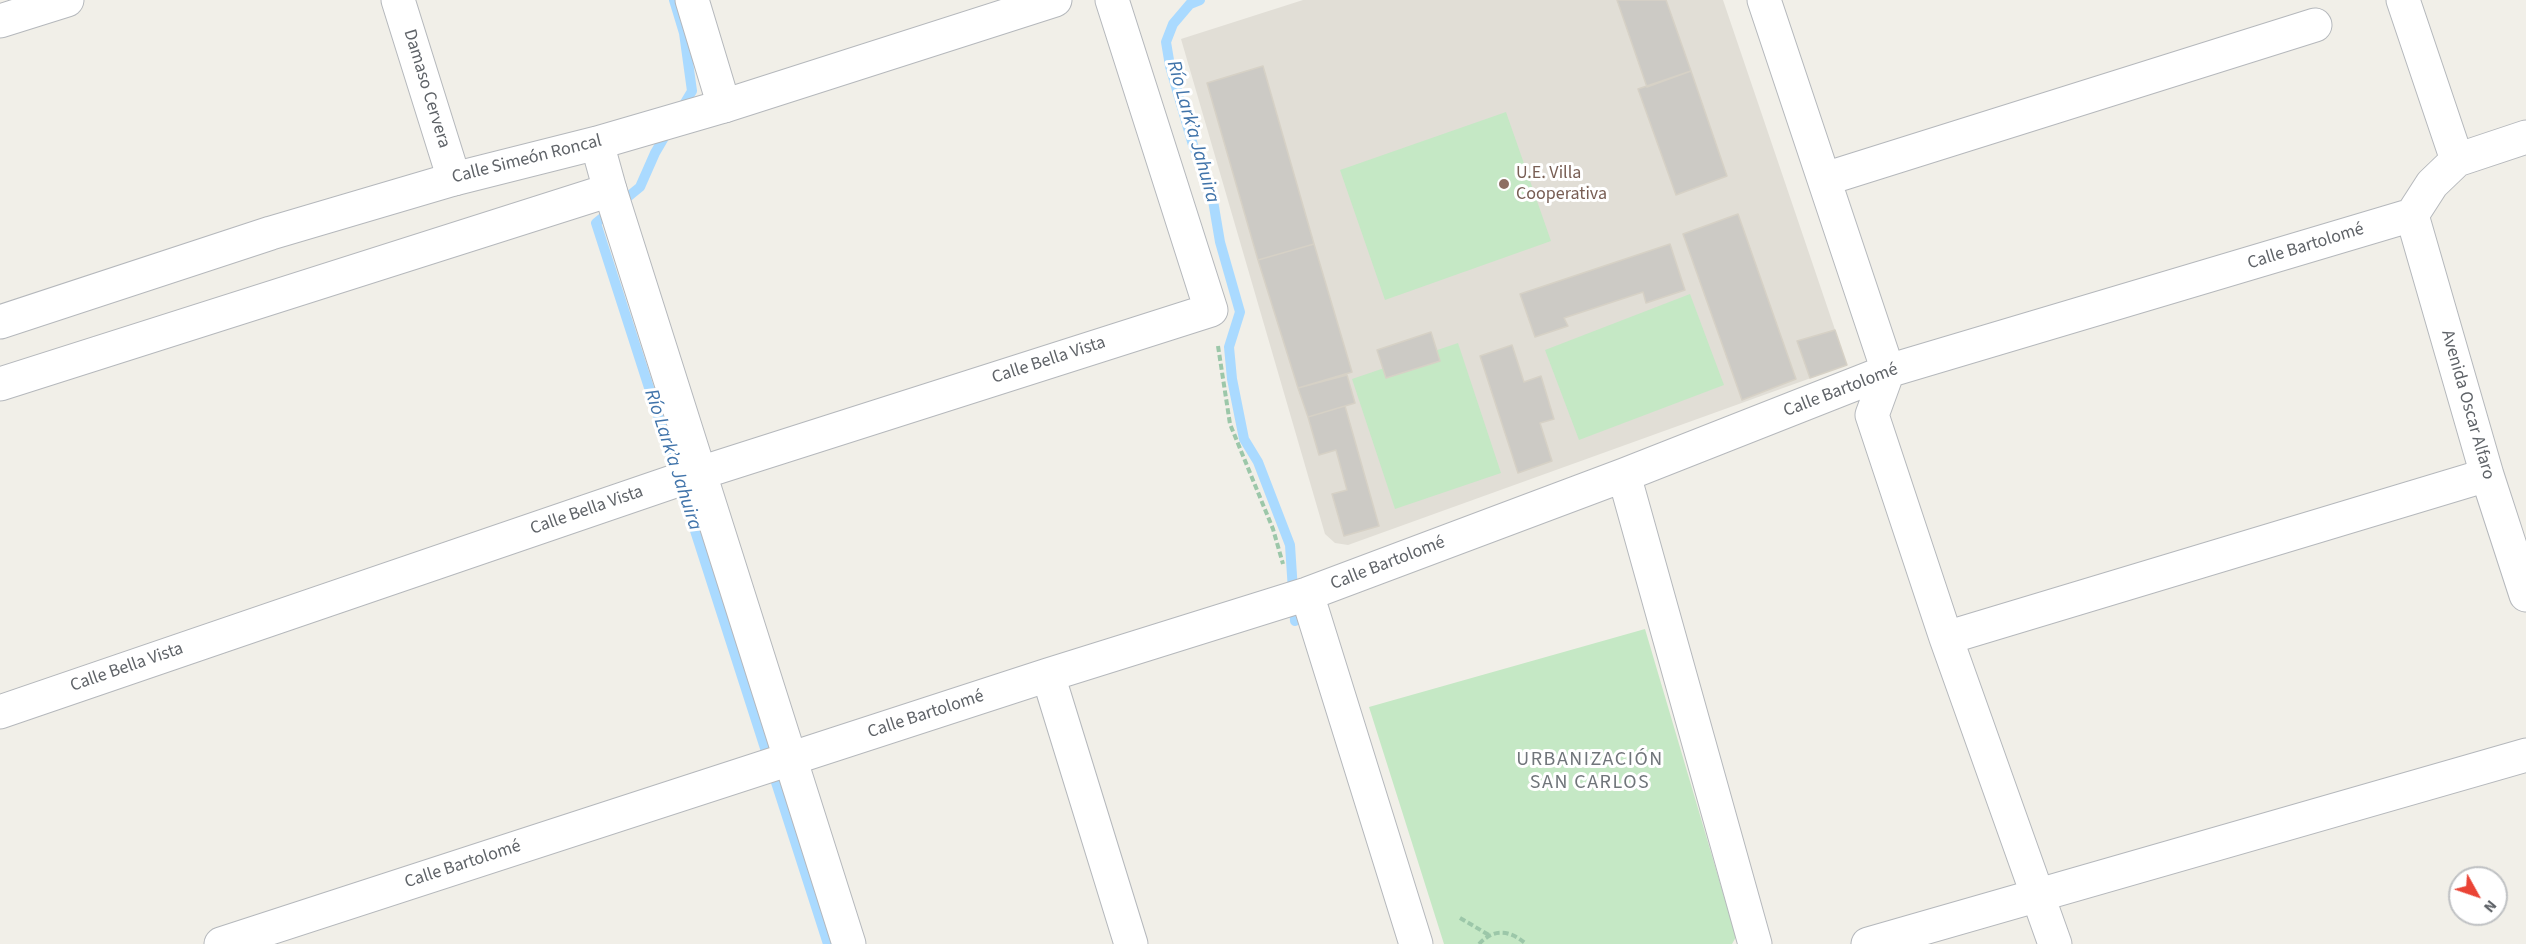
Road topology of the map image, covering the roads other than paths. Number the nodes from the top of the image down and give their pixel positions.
1 (67, 0) edge
2 (398, 0) edge
3 (692, 0) edge
4 (1054, 0) edge
5 (1112, 0) edge
6 (1764, 0) edge
7 (2403, 0) edge
8 (0, 21) edge
9 (2314, 25) dead end
10 (724, 106) junction
11 (2526, 137) edge
12 (597, 143) junction
13 (2457, 160) junction
14 (454, 179) junction
15 (1826, 179) junction
16 (610, 190) junction
17 (2412, 215) junction
18 (0, 322) edge
19 (1888, 371) junction
20 (0, 384) edge
21 (700, 473) junction
22 (2487, 475) junction
23 (1624, 476) junction
24 (1307, 594) junction
25 (2526, 595) edge
26 (1946, 638) junction
27 (1048, 675) junction
28 (0, 712) edge
29 (2526, 755) edge
30 (792, 759) junction
31 (2038, 894) junction
32 (220, 944) edge
33 (849, 944) edge
34 (1131, 944) edge
35 (1416, 944) edge
36 (1755, 944) edge
37 (1868, 944) edge
38 (2055, 944) edge

1 - 8 street
2 - 14 street, Damaso Cervera
3 - 10 street
4 - 10 street, Calle Simeón Roncal
5 - 21 street, Calle Bella Vista
6 - 15 street
7 - 13 street
9 - 15 street
10 - 12 street, Calle Simeón Roncal
11 - 13 street
12 - 14 street, Calle Simeón Roncal
12 - 16 street
13 - 17 street
14 - 18 street, Calle Simeón Roncal
15 - 19 street
16 - 20 street
16 - 21 street
17 - 19 street, Calle Bartolomé
17 - 22 street, Avenida Oscar Alfaro
19 - 23 street, Calle Bartolomé
19 - 26 street
21 - 28 street, Calle Bella Vista
21 - 30 street
22 - 25 street, Avenida Oscar Alfaro
22 - 26 street
23 - 24 street, Calle Bartolomé
23 - 36 street
24 - 27 street, Calle Bartolomé
24 - 35 street
26 - 31 street
27 - 30 street, Calle Bartolomé
27 - 34 street
29 - 31 street
30 - 32 street, Calle Bartolomé
30 - 33 street
31 - 37 street
31 - 38 street

